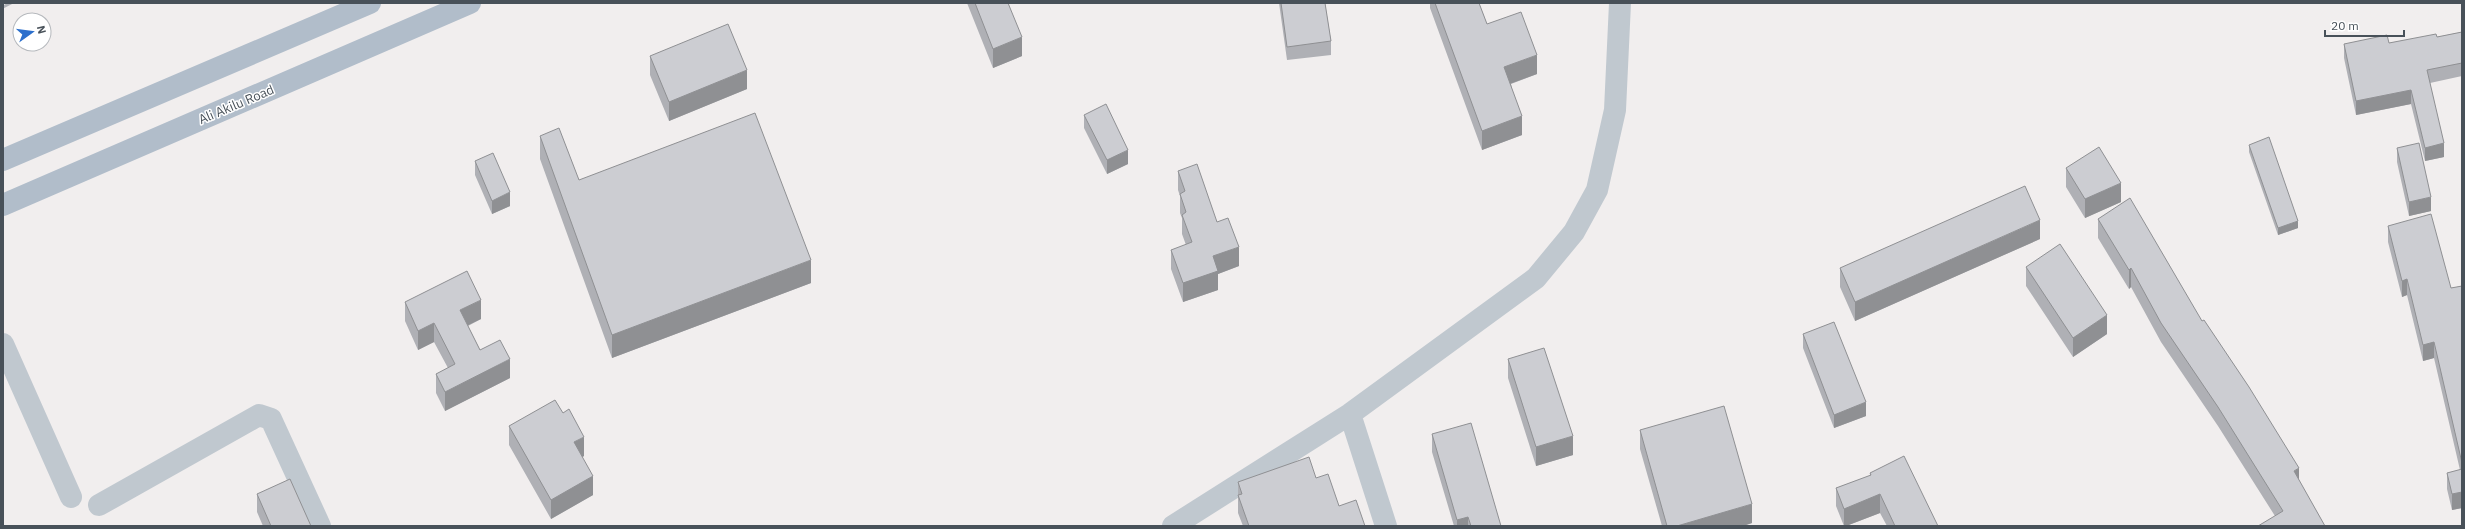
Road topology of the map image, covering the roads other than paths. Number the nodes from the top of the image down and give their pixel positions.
1 (370, 3) edge
2 (470, 3) edge
3 (1620, 3) edge
4 (3, 160) edge
5 (3, 205) edge
6 (3, 344) edge
7 (1350, 414) junction
8 (71, 497) dead end
9 (99, 505) dead end
10 (320, 526) edge
11 (1173, 526) edge
12 (1386, 526) edge

1 - 4 main road
2 - 5 main road, Ali Akilu Road
3 - 7 street
6 - 8 street
7 - 11 street
7 - 12 street
9 - 10 street

